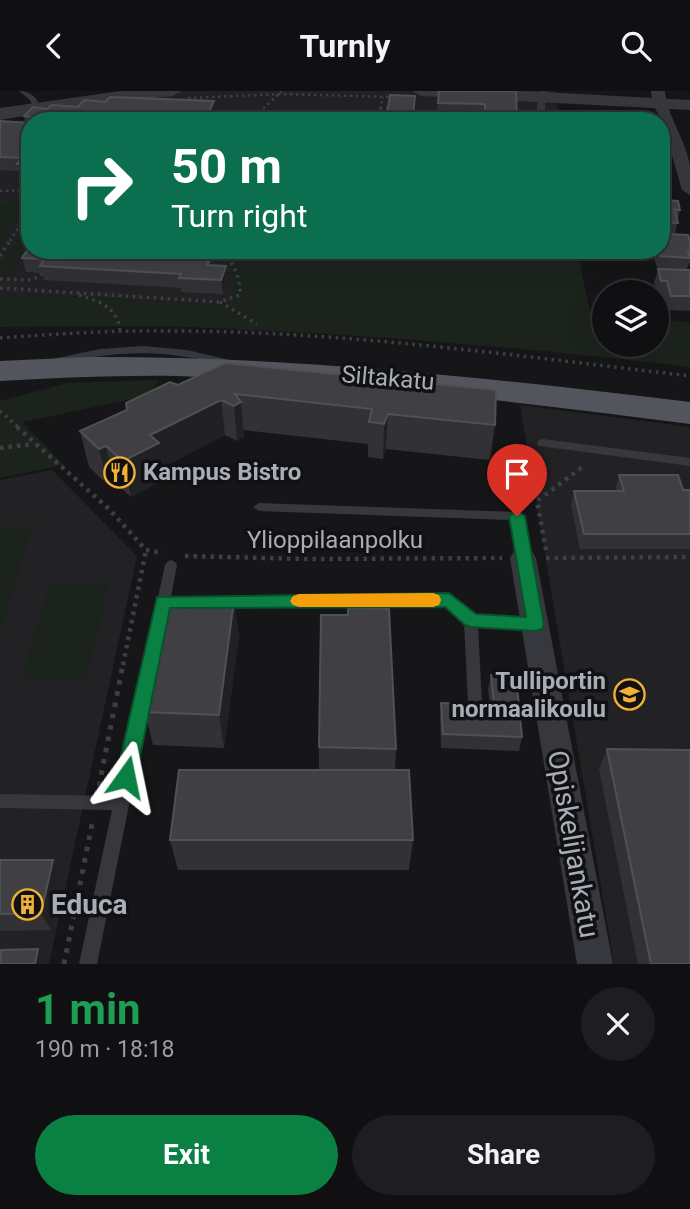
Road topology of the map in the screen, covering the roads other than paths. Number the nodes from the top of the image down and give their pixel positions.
1 (22, 91) edge
2 (421, 91) edge
3 (544, 94) edge
4 (175, 95) edge
5 (659, 97) edge
6 (690, 105) edge
7 (37, 107) junction
8 (541, 112) edge
9 (0, 114) edge
10 (670, 130) edge
11 (690, 190) edge
12 (254, 370) junction
13 (8, 371) edge
14 (690, 414) edge
15 (543, 443) dead end
16 (690, 463) edge
17 (259, 507) dead end
18 (536, 558) joint
19 (171, 565) dead end
20 (163, 601) junction
21 (471, 620) junction
22 (536, 625) junction
23 (475, 703) edge
24 (0, 801) edge
25 (121, 803) junction
26 (88, 964) edge
27 (595, 964) edge

1 - 7 lane
2 - 3 street
3 - 5 street
3 - 8 lane
4 - 7 street
5 - 6 street
7 - 9 street
10 - 11 street
12 - 13 main road, Siltakatu
12 - 13 lane
12 - 14 main road, Siltakatu
15 - 16 lane
17 - 18 lane
18 - 22 street, Opiskelijankatu
19 - 20 lane
20 - 21 lane
20 - 25 lane
21 - 22 lane
21 - 23 lane
22 - 27 street, Opiskelijankatu
24 - 25 lane
25 - 26 lane

